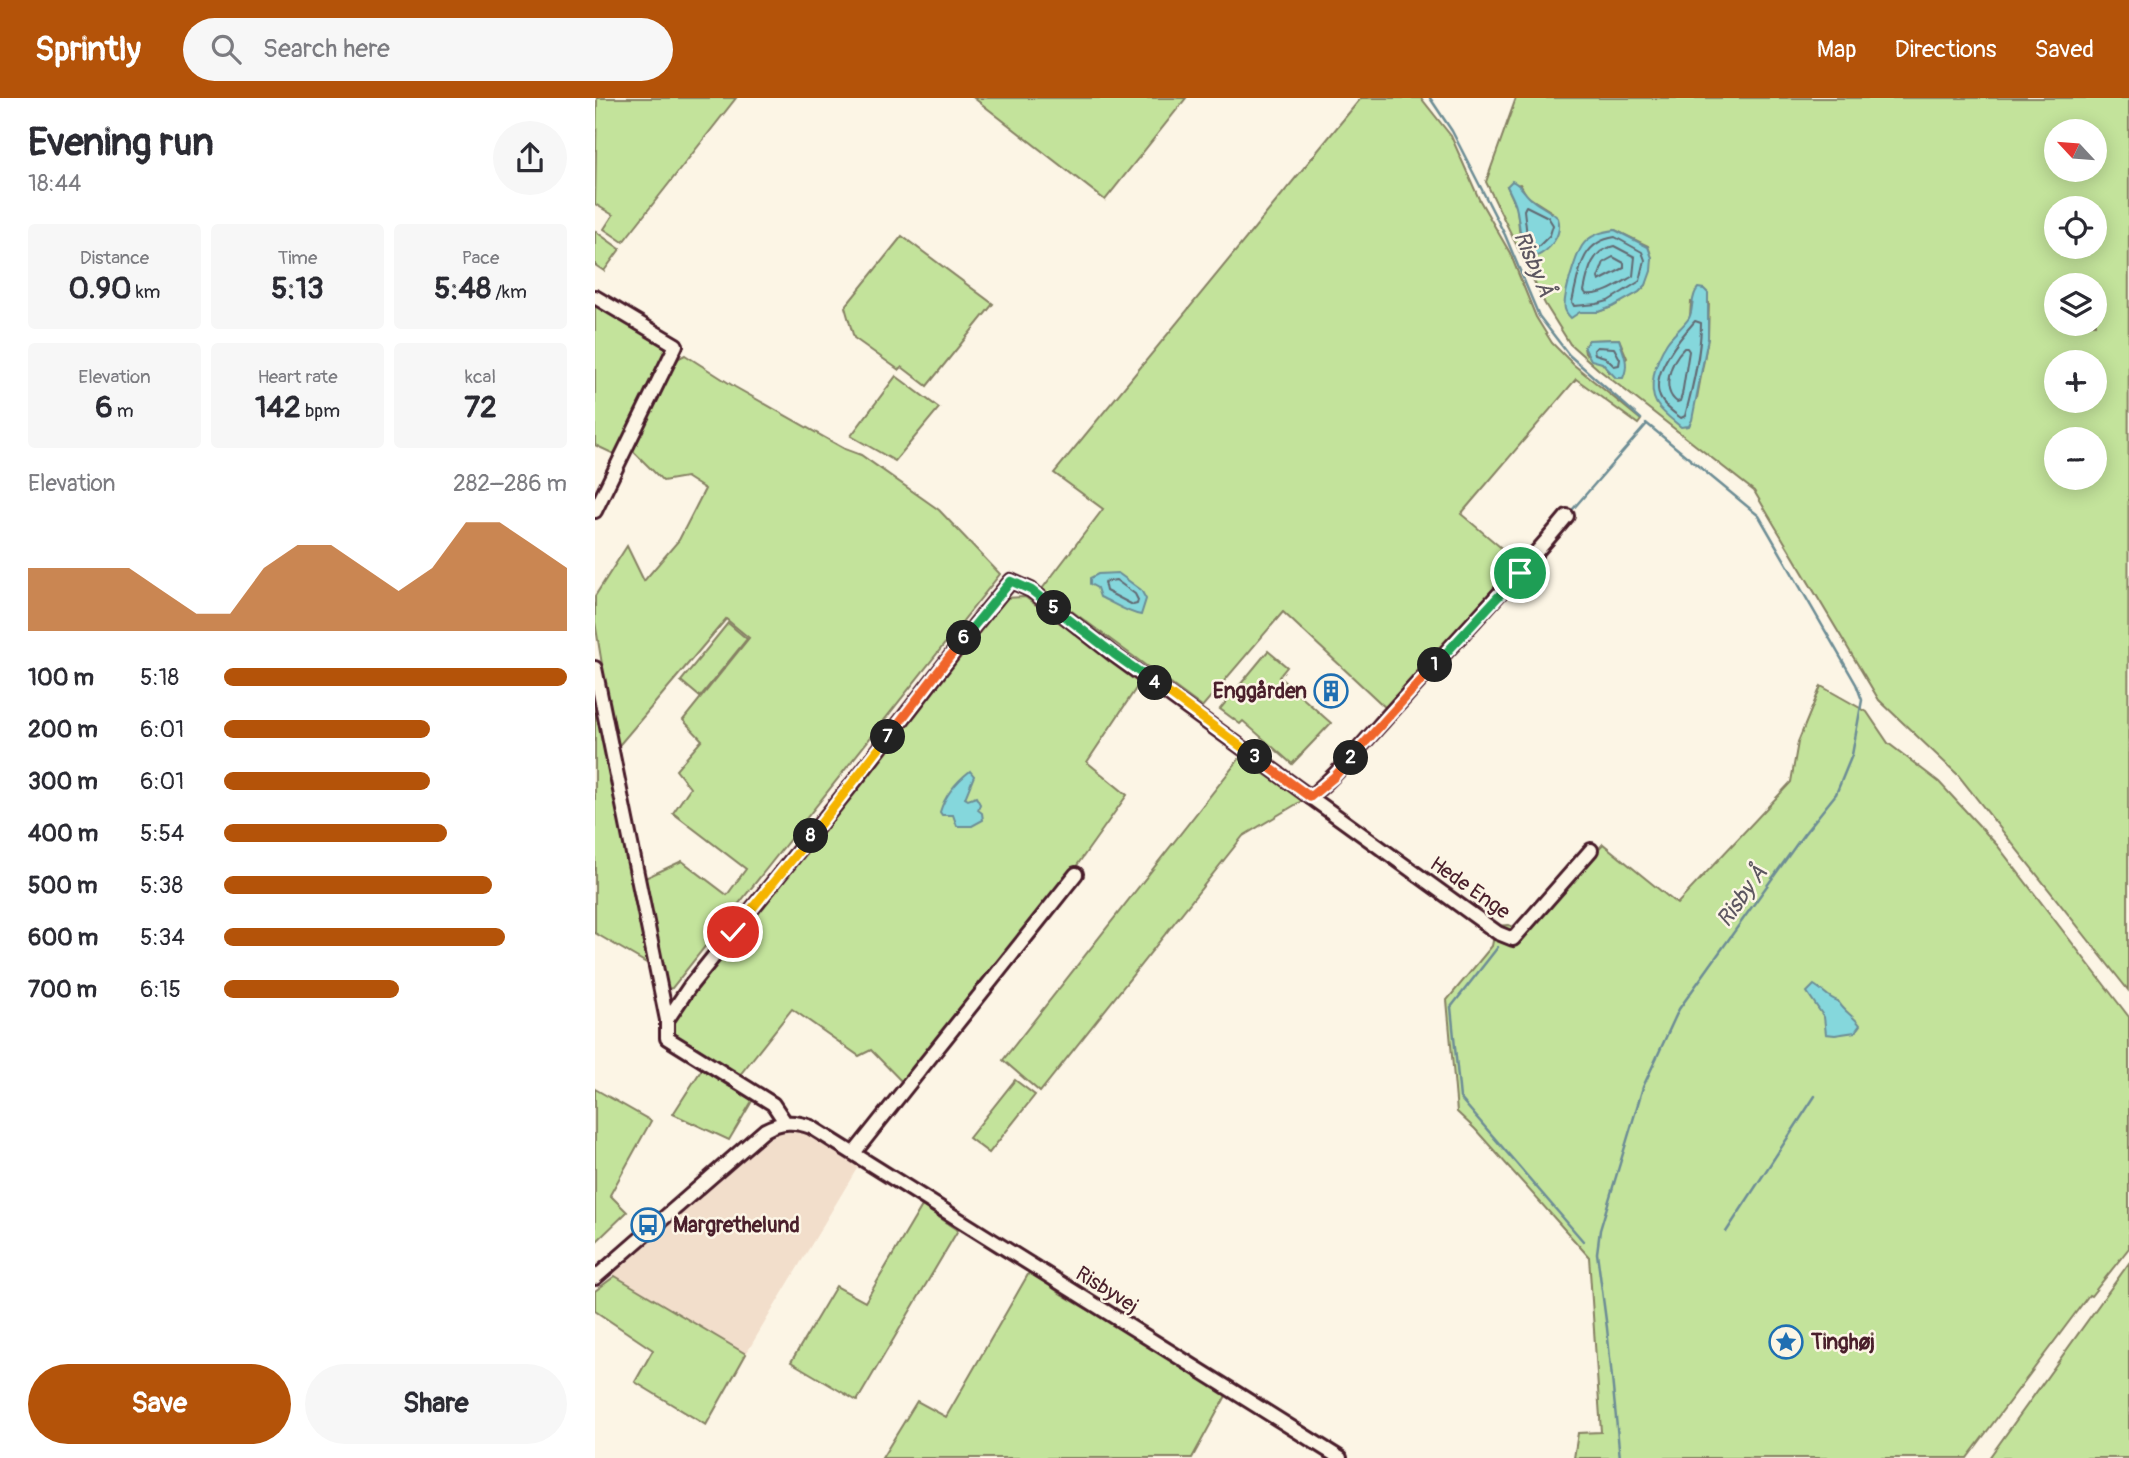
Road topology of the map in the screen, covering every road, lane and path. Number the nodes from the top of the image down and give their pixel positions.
1 (595, 297) edge
2 (595, 511) edge
3 (1567, 516) dead end
4 (595, 667) edge
5 (1310, 797) junction
6 (1591, 850) dead end
7 (1076, 874) dead end
8 (667, 1020) junction
9 (785, 1122) junction
10 (854, 1153) junction
11 (595, 1278) edge
12 (1340, 1458) edge

1 - 2 street
3 - 5 street
4 - 8 street
5 - 6 street, Hede Enge
5 - 8 street, Hede Enge
7 - 10 street
8 - 9 street
9 - 10 street, Risbyvej
9 - 11 street
10 - 12 street, Risbyvej

